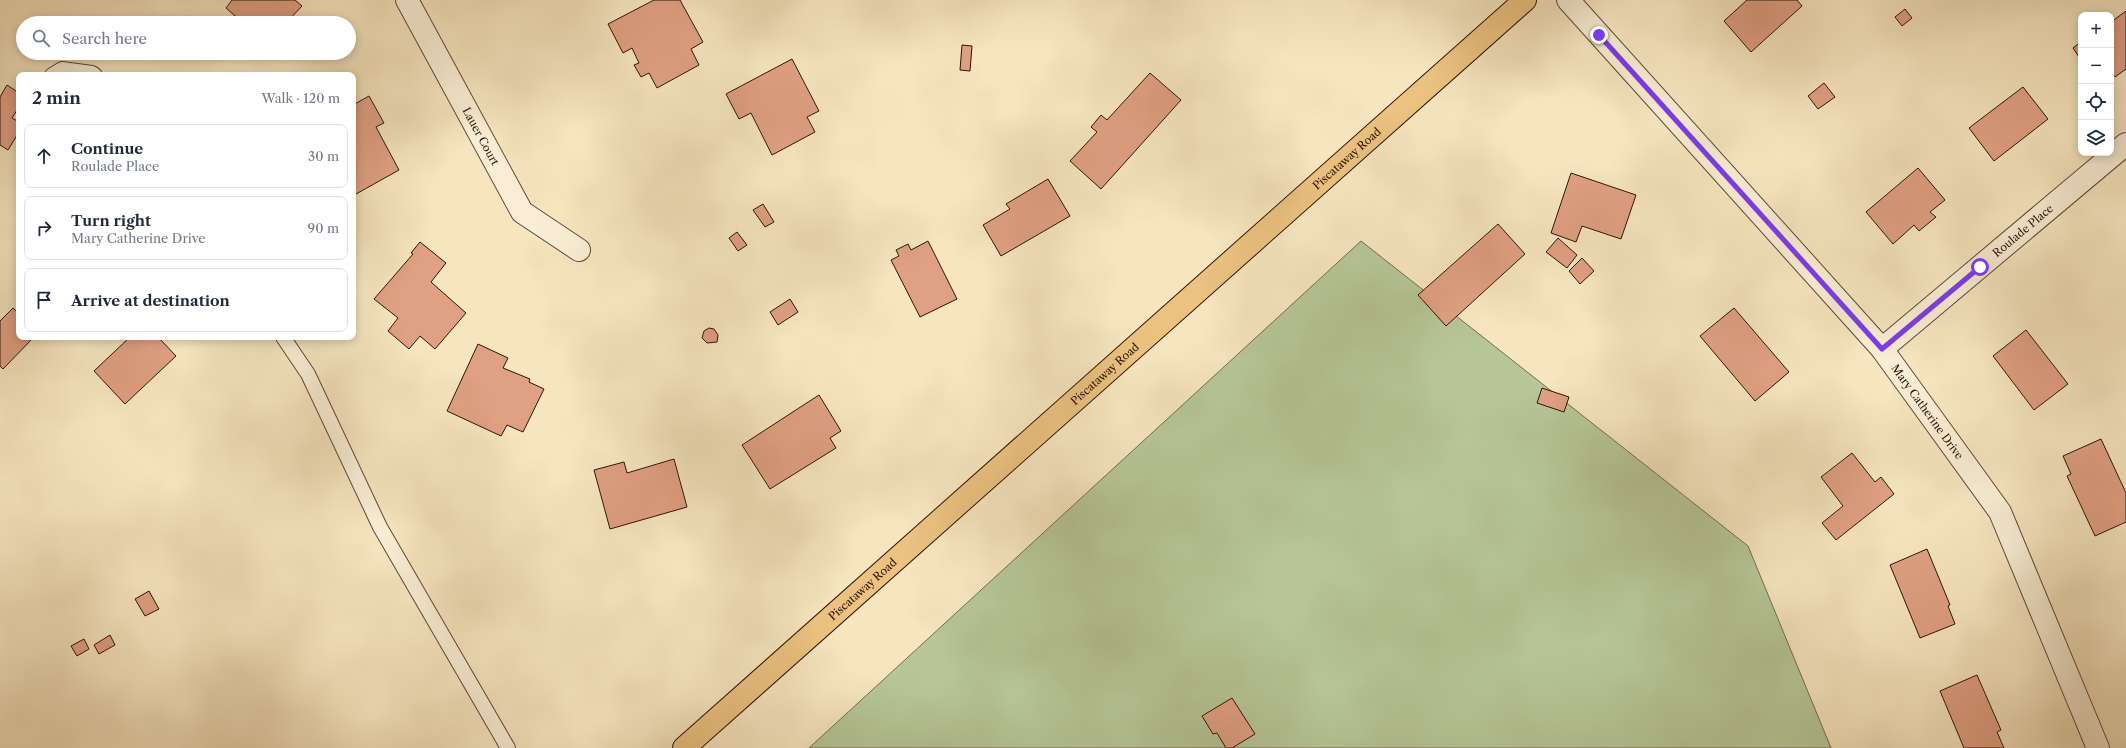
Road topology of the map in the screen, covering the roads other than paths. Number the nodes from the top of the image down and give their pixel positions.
1 (407, 0) edge
2 (1525, 0) edge
3 (1568, 0) edge
4 (57, 72) edge
5 (84, 72) edge
6 (2126, 144) edge
7 (579, 250) dead end
8 (285, 340) edge
9 (1882, 349) junction
10 (508, 748) edge
11 (684, 748) edge
12 (2098, 748) edge

1 - 7 street, Lauer Court
2 - 11 main road, Piscataway Road
3 - 9 street, Mary Catherine Drive
4 - 5 lane
6 - 9 street, Roulade Place
8 - 10 lane
9 - 12 street, Mary Catherine Drive

